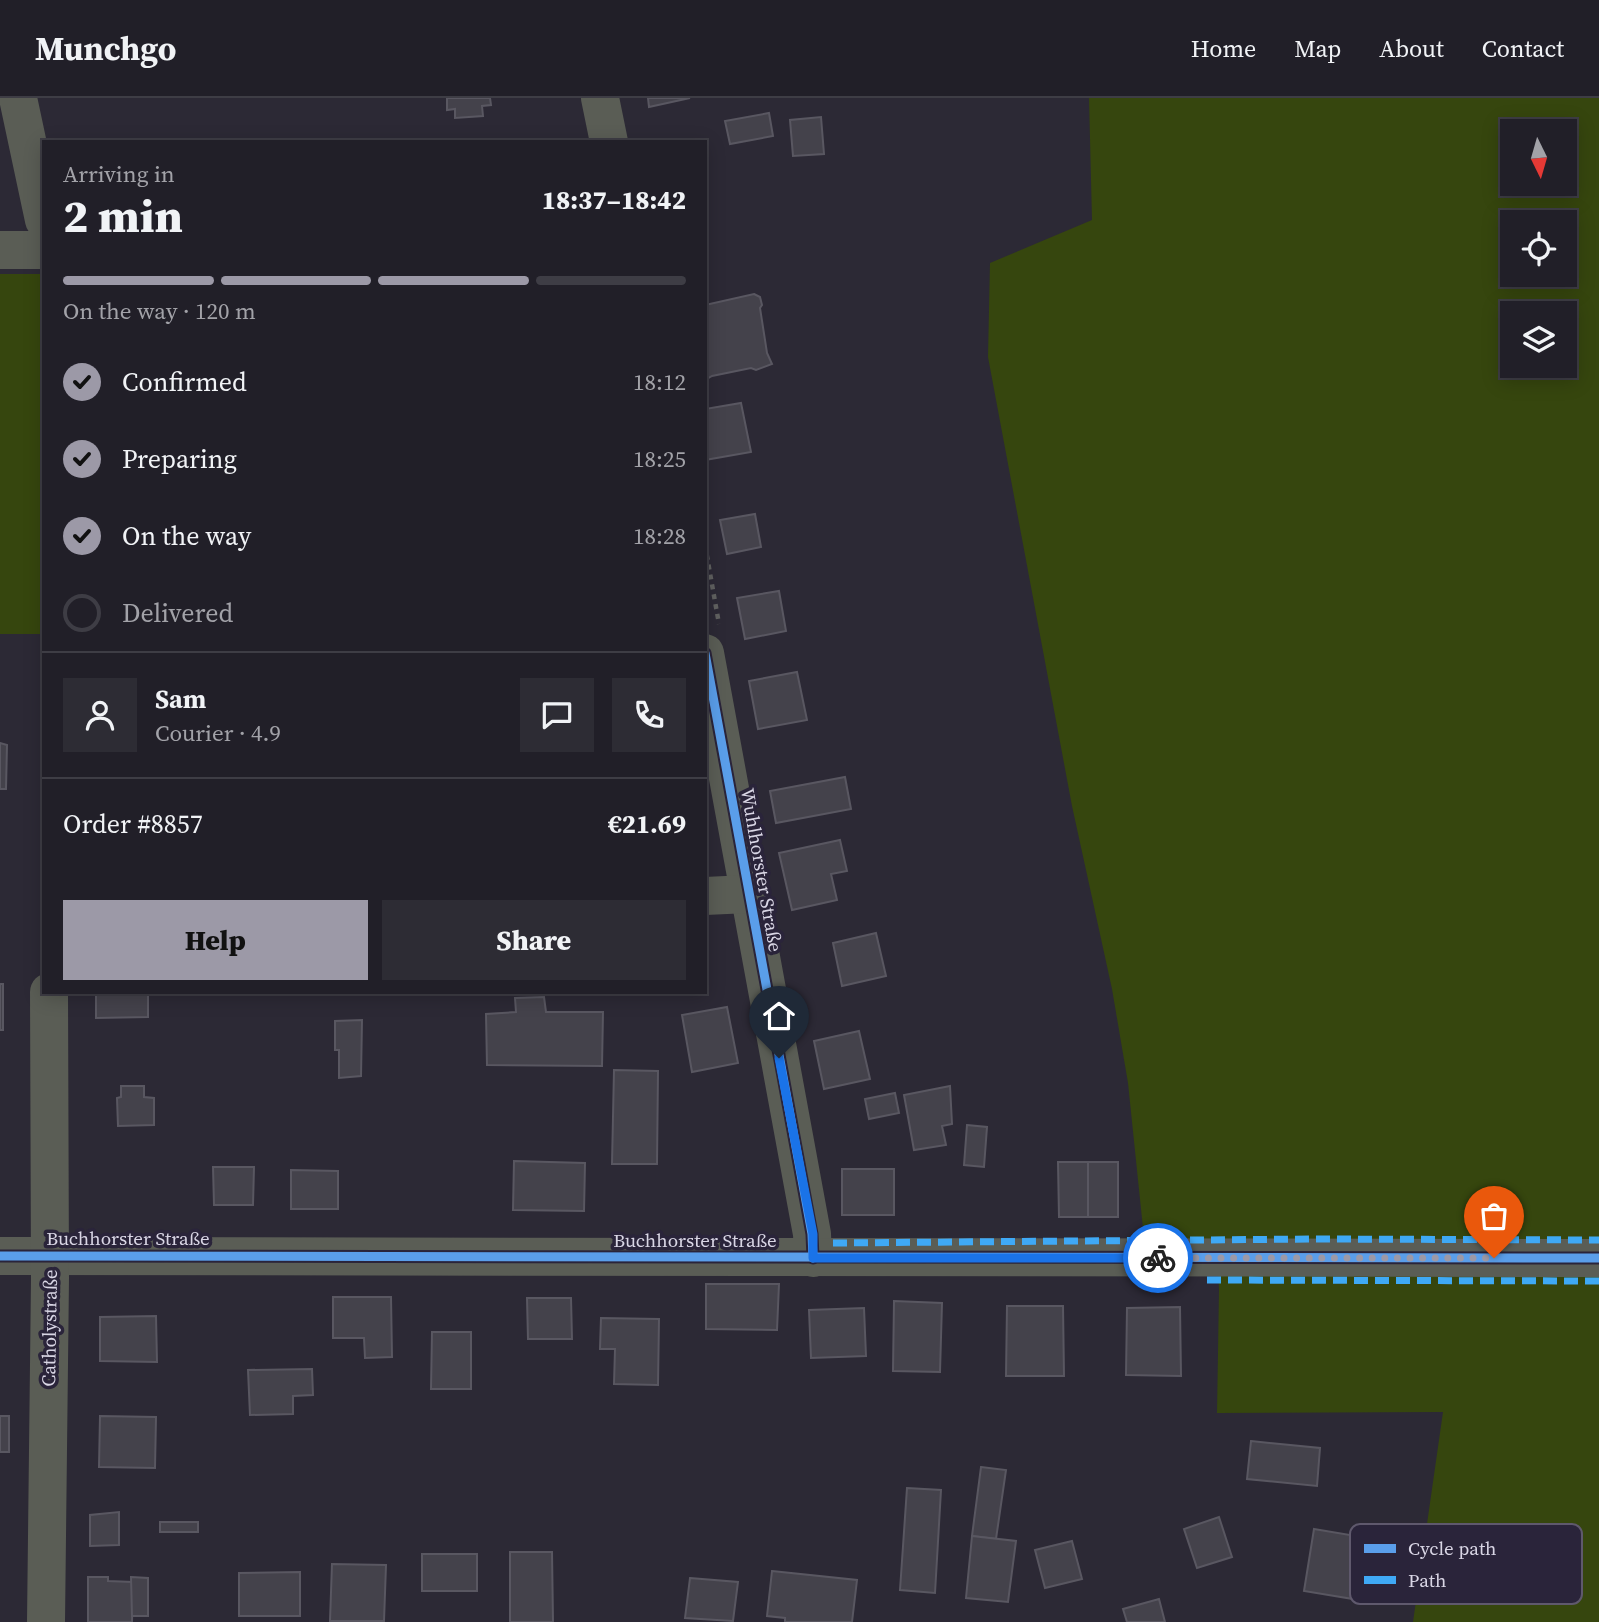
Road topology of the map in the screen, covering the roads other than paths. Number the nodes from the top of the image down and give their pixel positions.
1 (18, 98) edge
2 (600, 98) edge
3 (609, 140) edge
4 (42, 211) edge
5 (0, 250) edge
6 (42, 250) edge
7 (707, 664) edge
8 (748, 894) junction
9 (707, 897) edge
10 (49, 994) edge
11 (0, 1256) edge
12 (50, 1256) junction
13 (813, 1258) junction
14 (1599, 1258) edge
15 (47, 1622) edge

1 - 4 street
2 - 3 street
5 - 6 street
7 - 8 street, Wuhlhorster Straße
8 - 9 street
8 - 13 street, Wuhlhorster Straße
10 - 12 street, Catholystraße
11 - 12 street, Buchhorster Straße
12 - 13 street, Buchhorster Straße
12 - 15 street, Catholystraße
13 - 14 street, Buchhorster Straße

